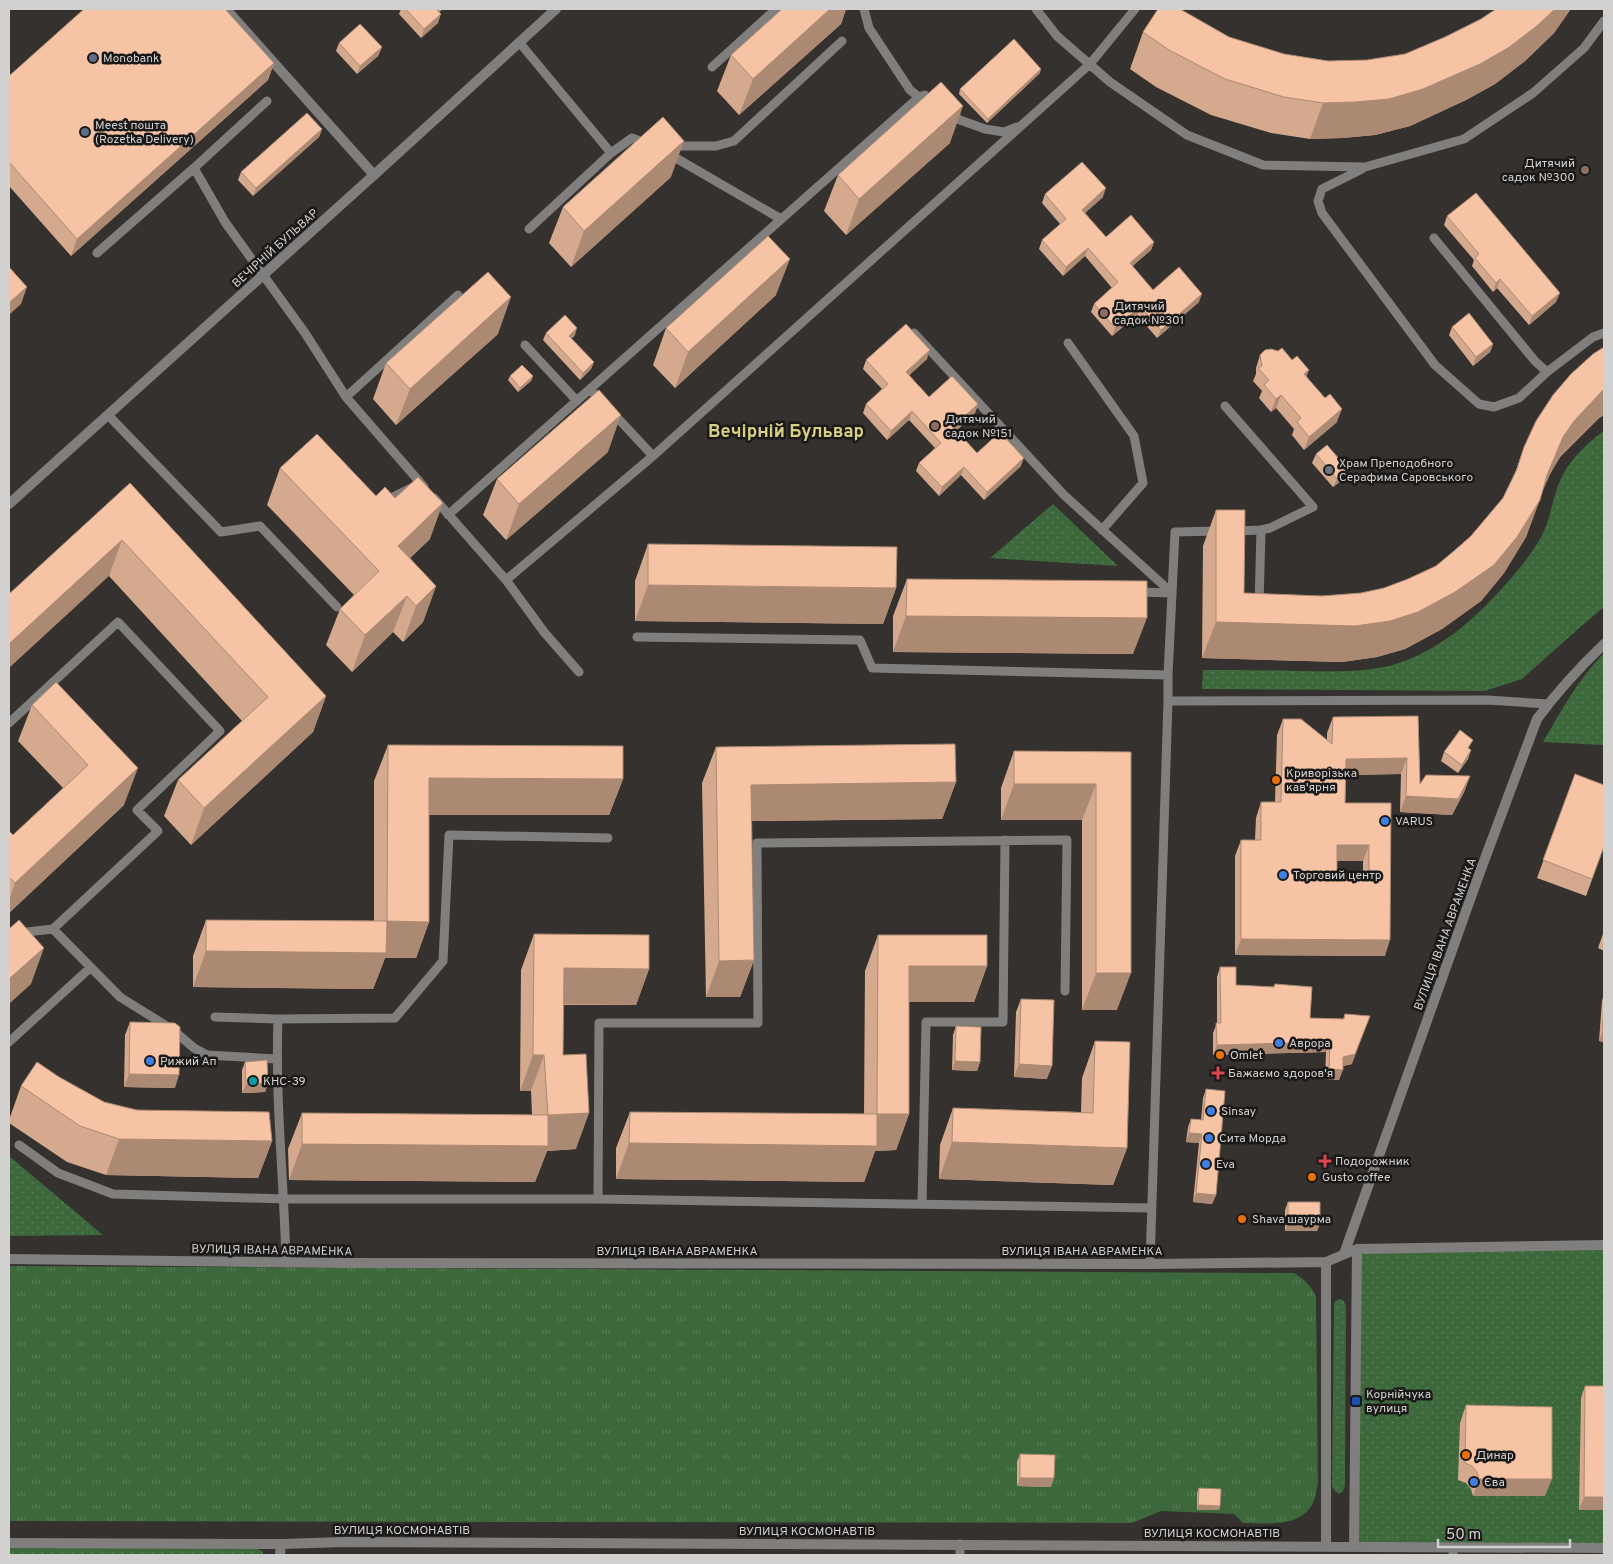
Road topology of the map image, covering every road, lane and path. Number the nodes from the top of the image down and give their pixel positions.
1 (226, 9) edge
2 (556, 9) edge
3 (776, 9) edge
4 (864, 9) edge
5 (1036, 9) edge
6 (1136, 9) edge
7 (1604, 21) edge
8 (842, 41) dead end
9 (519, 42) junction
10 (1090, 64) junction
11 (712, 67) dead end
12 (919, 97) junction
13 (268, 101) dead end
14 (1022, 126) junction
15 (662, 148) junction
16 (611, 153) junction
17 (1365, 167) junction
18 (194, 168) junction
19 (374, 175) junction
20 (781, 219) junction
21 (529, 228) dead end
22 (1434, 238) dead end
23 (97, 253) dead end
24 (262, 276) junction
25 (458, 295) dead end
26 (914, 333) edge
27 (1604, 333) edge
28 (1068, 343) dead end
29 (525, 345) dead end
30 (1547, 372) junction
31 (590, 389) junction
32 (346, 397) junction
33 (577, 400) junction
34 (1225, 406) dead end
35 (108, 415) junction
36 (653, 456) junction
37 (421, 483) junction
38 (9, 504) edge
39 (376, 506) edge
40 (448, 515) junction
41 (1102, 530) junction
42 (1262, 530) junction
43 (506, 580) junction
44 (1124, 592) edge
45 (1172, 593) junction
46 (337, 607) dead end
47 (1259, 608) edge
48 (638, 637) dead end
49 (1604, 644) edge
50 (579, 672) dead end
51 (1168, 675) junction
52 (1168, 701) junction
53 (1548, 704) junction
54 (9, 723) edge
55 (608, 838) dead end
56 (1005, 840) junction
57 (53, 929) junction
58 (9, 934) edge
59 (90, 968) junction
60 (1065, 991) dead end
61 (215, 1017) dead end
62 (278, 1019) junction
63 (9, 1042) edge
64 (276, 1058) junction
65 (19, 1145) dead end
66 (284, 1199) junction
67 (598, 1200) junction
68 (922, 1204) junction
69 (1151, 1208) junction
70 (1604, 1245) edge
71 (1357, 1248) junction
72 (1344, 1254) junction
73 (9, 1259) edge
74 (286, 1262) junction
75 (1326, 1262) junction
76 (1150, 1264) junction
77 (9, 1543) edge
78 (281, 1544) junction
79 (960, 1544) junction
80 (1326, 1547) junction
81 (1354, 1547) junction
82 (1604, 1548) edge
83 (1276, 1551) edge
84 (1453, 1551) edge
85 (280, 1555) edge
86 (960, 1555) edge

1 - 19 street
2 - 9 street, ВЕЧІРНІЙ БУЛЬВАР
3 - 11 lane
4 - 12 lane
5 - 10 lane
6 - 10 lane
7 - 17 lane
8 - 15 lane
9 - 16 lane
9 - 19 street, ВЕЧІРНІЙ БУЛЬВАР
10 - 14 lane
10 - 17 lane
12 - 14 lane
12 - 20 lane
13 - 18 lane
14 - 36 lane
15 - 16 lane
15 - 20 lane
16 - 21 lane
17 - 30 lane
18 - 23 lane
18 - 24 lane
19 - 24 street, ВЕЧІРНІЙ БУЛЬВАР
20 - 31 lane
22 - 30 lane
24 - 32 lane
24 - 35 street, ВЕЧІРНІЙ БУЛЬВАР
25 - 32 lane
26 - 41 lane
27 - 30 lane
28 - 41 lane
29 - 33 lane
31 - 33 lane
31 - 36 lane
32 - 37 lane
33 - 40 lane
34 - 42 lane
35 - 38 street, ВЕЧІРНІЙ БУЛЬВАР
35 - 46 lane
36 - 43 lane
37 - 39 lane
37 - 40 lane
40 - 43 lane
41 - 45 lane
42 - 45 lane
42 - 47 lane
43 - 50 lane
44 - 45 lane
45 - 51 lane
48 - 51 lane
49 - 53 street, ВУЛИЦЯ ІВАНА АВРАМЕНКА
51 - 52 lane
52 - 53 lane
52 - 69 lane
53 - 72 street, ВУЛИЦЯ ІВАНА АВРАМЕНКА
54 - 57 lane
55 - 62 lane
56 - 60 lane
56 - 67 lane
56 - 68 lane
57 - 58 lane
57 - 59 lane
59 - 63 lane
59 - 64 lane
61 - 62 lane
62 - 64 lane
64 - 66 lane
65 - 66 lane
66 - 67 lane
66 - 74 lane
67 - 68 lane
68 - 69 lane
69 - 76 lane
70 - 71 street, ВУЛИЦЯ ІВАНА АВРАМЕНКА
71 - 72 street, ВУЛИЦЯ ІВАНА АВРАМЕНКА
71 - 81 street
72 - 75 street, ВУЛИЦЯ ІВАНА АВРАМЕНКА
73 - 74 street, ВУЛИЦЯ ІВАНА АВРАМЕНКА
74 - 76 street, ВУЛИЦЯ ІВАНА АВРАМЕНКА
75 - 76 street, ВУЛИЦЯ ІВАНА АВРАМЕНКА
75 - 80 street
77 - 78 street, ВУЛИЦЯ КОСМОНАВТІВ
78 - 79 street, ВУЛИЦЯ КОСМОНАВТІВ
78 - 85 street
79 - 83 street, ВУЛИЦЯ КОСМОНАВТІВ
79 - 86 lane
80 - 81 street, ВУЛИЦЯ КОСМОНАВТІВ
80 - 83 street, ВУЛИЦЯ КОСМОНАВТІВ
81 - 84 street, ВУЛИЦЯ КОСМОНАВТІВ
82 - 84 street, ВУЛИЦЯ КОСМОНАВТІВ

